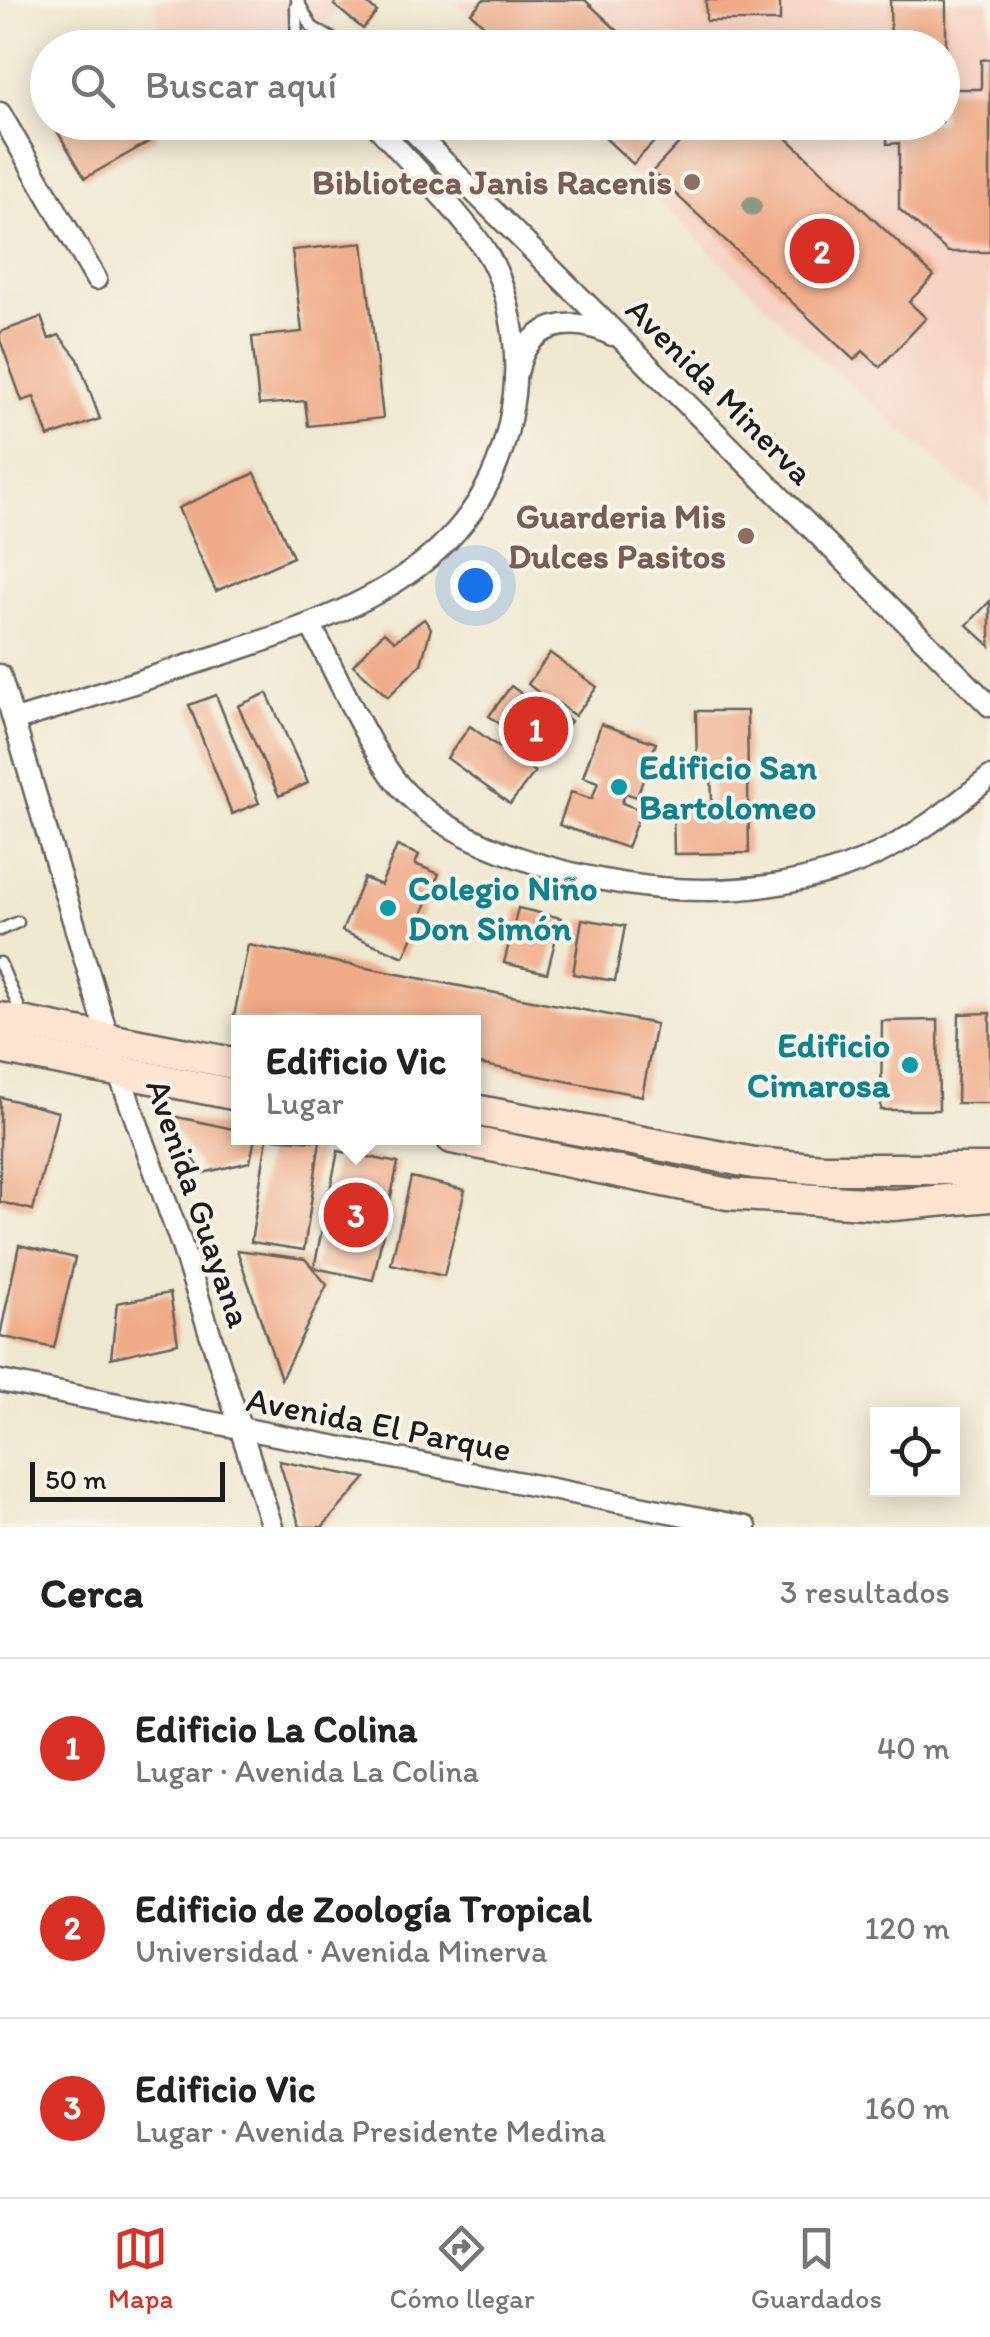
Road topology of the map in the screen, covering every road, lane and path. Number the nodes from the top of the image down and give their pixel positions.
1 (296, 0) edge
2 (297, 30) edge
3 (317, 30) edge
4 (0, 113) edge
5 (388, 140) edge
6 (422, 140) edge
7 (96, 279) dead end
8 (623, 340) junction
9 (515, 384) junction
10 (312, 626) junction
11 (0, 675) edge
12 (990, 706) edge
13 (16, 720) junction
14 (990, 777) edge
15 (18, 922) dead end
16 (0, 930) edge
17 (0, 963) edge
18 (13, 1020) edge
19 (108, 1038) junction
20 (0, 1048) edge
21 (231, 1063) edge
22 (118, 1072) junction
23 (231, 1094) edge
24 (481, 1111) edge
25 (481, 1144) edge
26 (990, 1170) edge
27 (990, 1196) edge
28 (0, 1381) edge
29 (242, 1430) junction
30 (272, 1527) edge
31 (746, 1527) edge

1 - 2 lane
1 - 3 lane
4 - 7 street
5 - 9 street
6 - 8 street, Avenida Minerva
8 - 9 street
8 - 12 street, Avenida Minerva
9 - 10 street
10 - 13 street
10 - 14 street
11 - 13 street
13 - 19 street
15 - 16 lane
17 - 18 lane
18 - 19 street
19 - 21 street
19 - 22 street, Avenida Guayana
20 - 22 street
22 - 23 street
22 - 29 street, Avenida Guayana
24 - 26 street
25 - 27 street
28 - 29 street, Avenida El Parque
29 - 30 street, Avenida Guayana
29 - 31 street, Avenida El Parque

